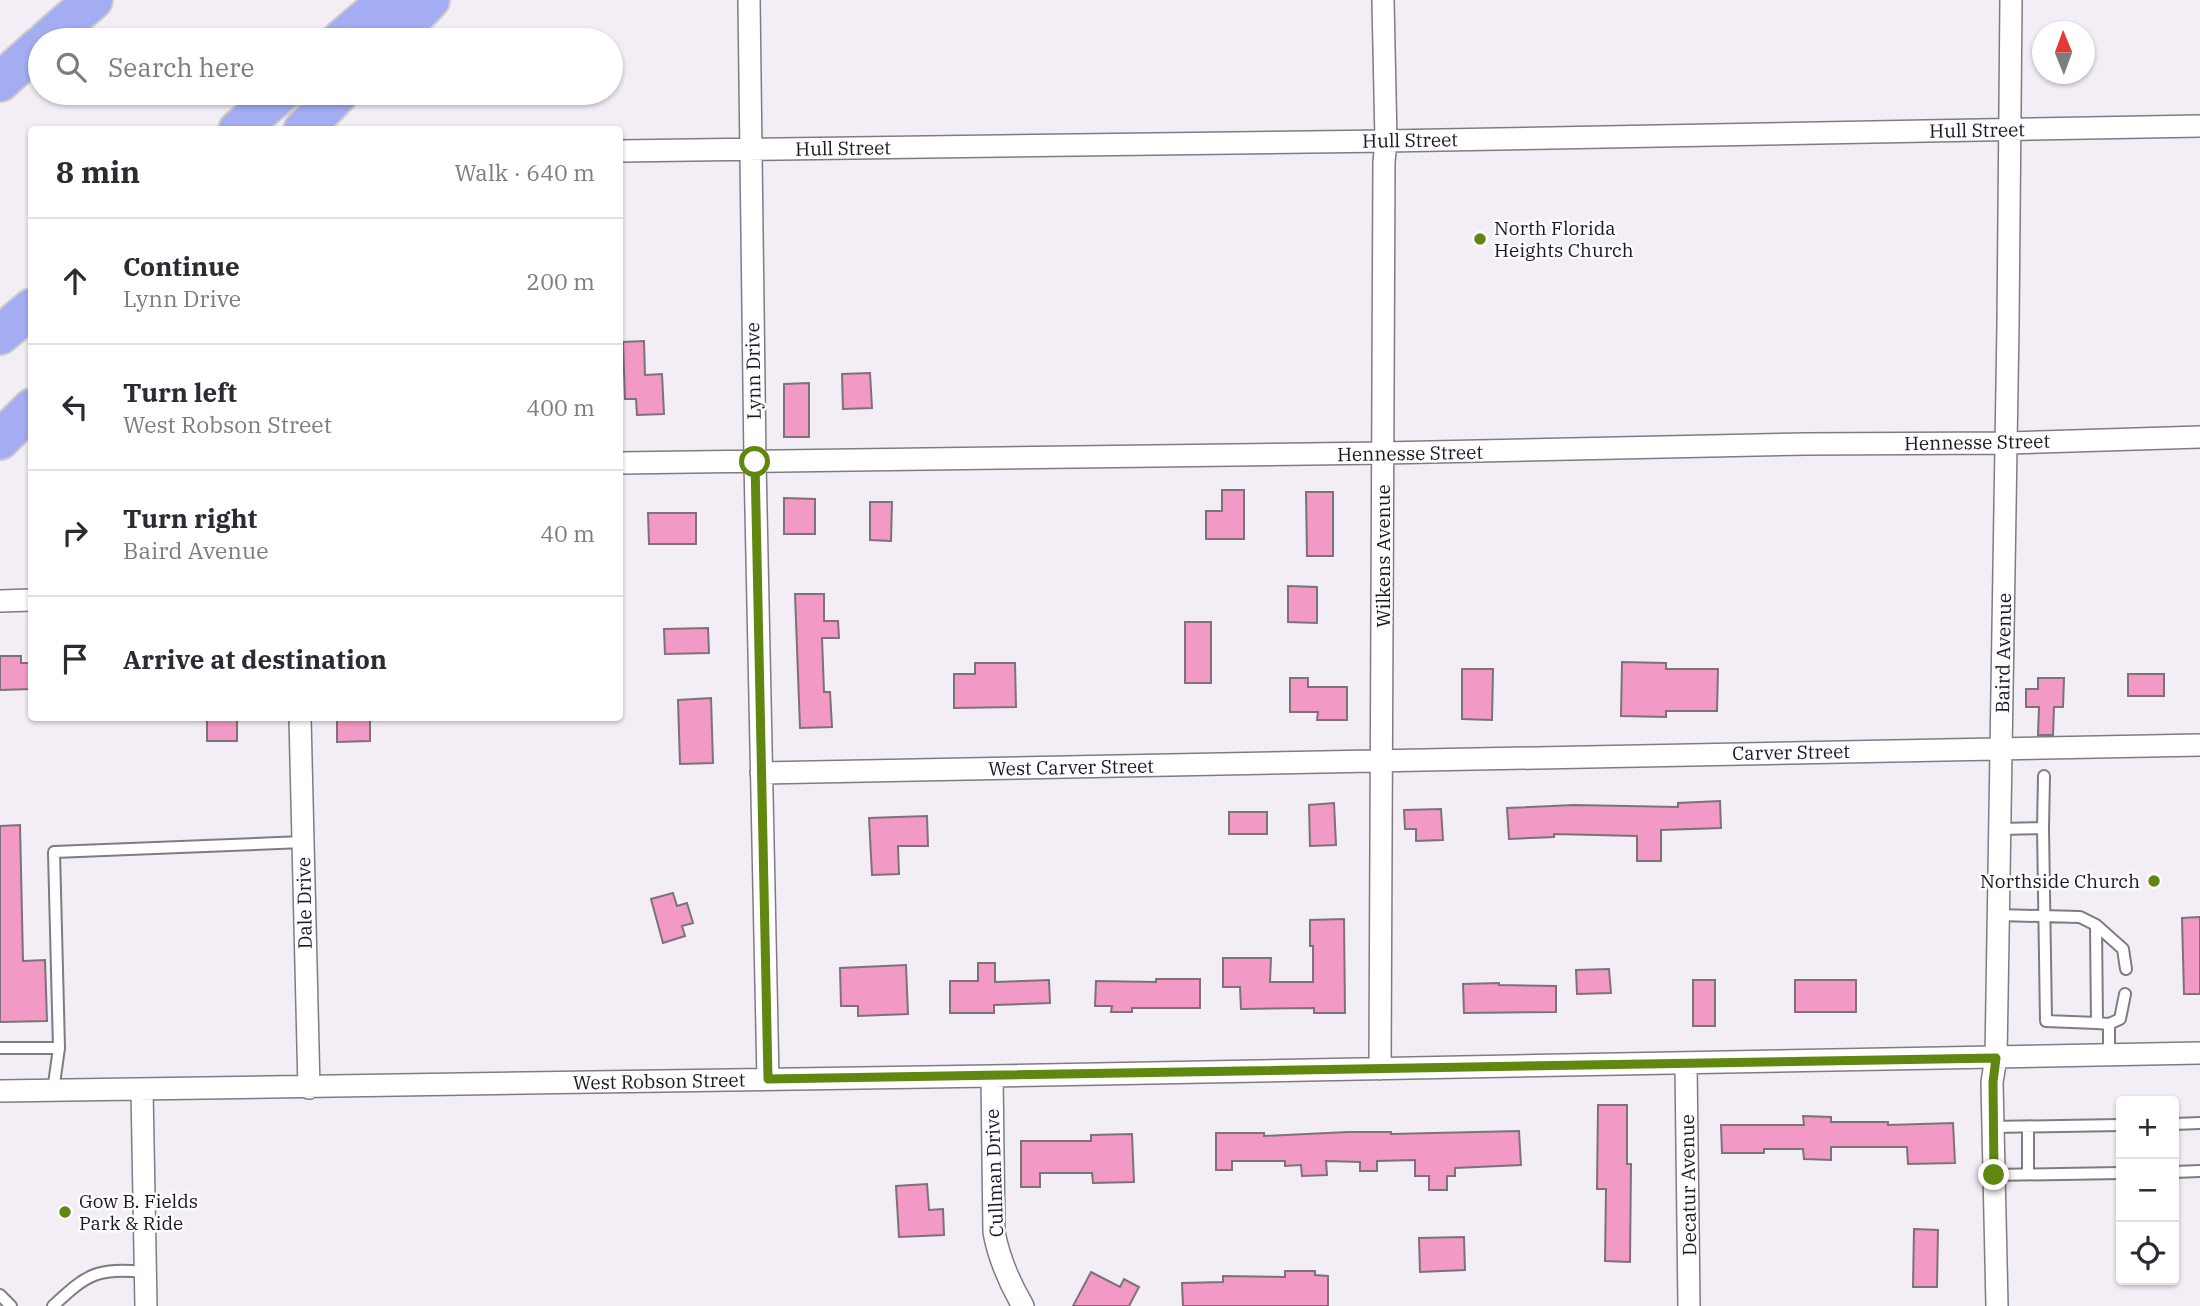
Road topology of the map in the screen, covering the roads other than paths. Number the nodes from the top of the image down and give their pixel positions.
1 (93, 0) edge
2 (388, 0) edge
3 (430, 0) edge
4 (749, 0) edge
5 (1383, 0) edge
6 (2011, 0) edge
7 (61, 28) edge
8 (355, 28) edge
9 (403, 28) edge
10 (28, 57) edge
11 (0, 82) edge
12 (267, 105) edge
13 (327, 105) edge
14 (243, 126) edge
15 (307, 126) edge
16 (2200, 126) edge
17 (2010, 130) junction
18 (1386, 141) junction
19 (751, 149) junction
20 (623, 151) edge
21 (28, 311) edge
22 (0, 335) edge
23 (28, 412) edge
24 (2200, 438) edge
25 (0, 440) edge
26 (2006, 443) junction
27 (1384, 453) junction
28 (755, 462) junction
29 (623, 463) edge
30 (28, 600) edge
31 (0, 601) edge
32 (300, 721) edge
33 (2200, 745) edge
34 (2001, 748) junction
35 (1381, 761) junction
36 (761, 773) junction
37 (2044, 776) dead end
38 (2043, 828) junction
39 (1999, 829) junction
40 (303, 842) junction
41 (1998, 915) junction
42 (2044, 916) junction
43 (2096, 925) junction
44 (2126, 969) dead end
45 (2125, 994) dead end
46 (2103, 1023) junction
47 (0, 1048) edge
48 (59, 1048) junction
49 (2200, 1053) edge
50 (2109, 1055) junction
51 (1996, 1058) junction
52 (1686, 1064) junction
53 (1380, 1069) junction
54 (992, 1076) junction
55 (768, 1079) junction
56 (309, 1088) junction
57 (142, 1090) junction
58 (0, 1091) edge
59 (53, 1091) junction
60 (2200, 1123) edge
61 (2179, 1124) edge
62 (2116, 1125) edge
63 (1993, 1128) junction
64 (2028, 1128) junction
65 (2200, 1171) edge
66 (2179, 1172) edge
67 (2116, 1173) edge
68 (2028, 1174) junction
69 (1994, 1175) junction
70 (145, 1272) junction
71 (0, 1295) edge
72 (11, 1306) edge
73 (53, 1306) edge
74 (146, 1306) edge
75 (1023, 1306) edge
76 (1689, 1306) edge
77 (1997, 1306) edge

1 - 7 highway
2 - 8 highway
3 - 9 highway
4 - 19 street, Lynn Drive
5 - 18 street, Wilkens Avenue
6 - 17 street, Baird Avenue
10 - 11 highway
12 - 14 highway
13 - 15 highway
16 - 17 street, Hull Street
17 - 18 street, Hull Street
17 - 26 street, Baird Avenue
18 - 19 street, Hull Street
18 - 27 street, Wilkens Avenue
19 - 20 street, Hull Street
19 - 28 street, Lynn Drive
21 - 22 highway
23 - 25 highway
24 - 26 street, Hennesse Street
26 - 27 street, Hennesse Street
26 - 34 street, Baird Avenue
27 - 28 street, Hennesse Street
27 - 35 street, Wilkens Avenue
28 - 29 street, Hennesse Street
28 - 36 street, Lynn Drive
30 - 31 street
32 - 40 street, Dale Drive
33 - 34 street, Carver Street
34 - 35 street, Carver Street
34 - 39 street, Baird Avenue
35 - 36 street, West Carver Street
35 - 53 street, Wilkens Avenue
36 - 55 street, Lynn Drive
37 - 38 lane
38 - 39 lane
38 - 42 lane
39 - 41 street, Baird Avenue
40 - 48 lane
40 - 56 street, Dale Drive
41 - 42 lane
41 - 51 street, Baird Avenue
42 - 43 lane
42 - 46 lane
43 - 44 lane
43 - 46 lane
45 - 46 lane
46 - 50 lane
47 - 48 lane
48 - 59 lane
49 - 50 street, West Robson Street
50 - 51 street, West Robson Street
51 - 52 street, West Robson Street
51 - 63 street, Baird Avenue
52 - 53 street, West Robson Street
52 - 76 street, Decatur Avenue
53 - 54 street, West Robson Street
54 - 55 street, West Robson Street
54 - 75 street, Cullman Drive
55 - 56 street, West Robson Street
56 - 57 street, West Robson Street
57 - 59 street, West Robson Street
57 - 70 street
58 - 59 street, West Robson Street
60 - 61 lane
62 - 64 lane
63 - 64 lane
63 - 69 street, Baird Avenue
64 - 68 lane
65 - 66 lane
67 - 68 lane
68 - 69 lane
69 - 77 street, Baird Avenue
70 - 73 lane
70 - 74 street
71 - 72 lane

